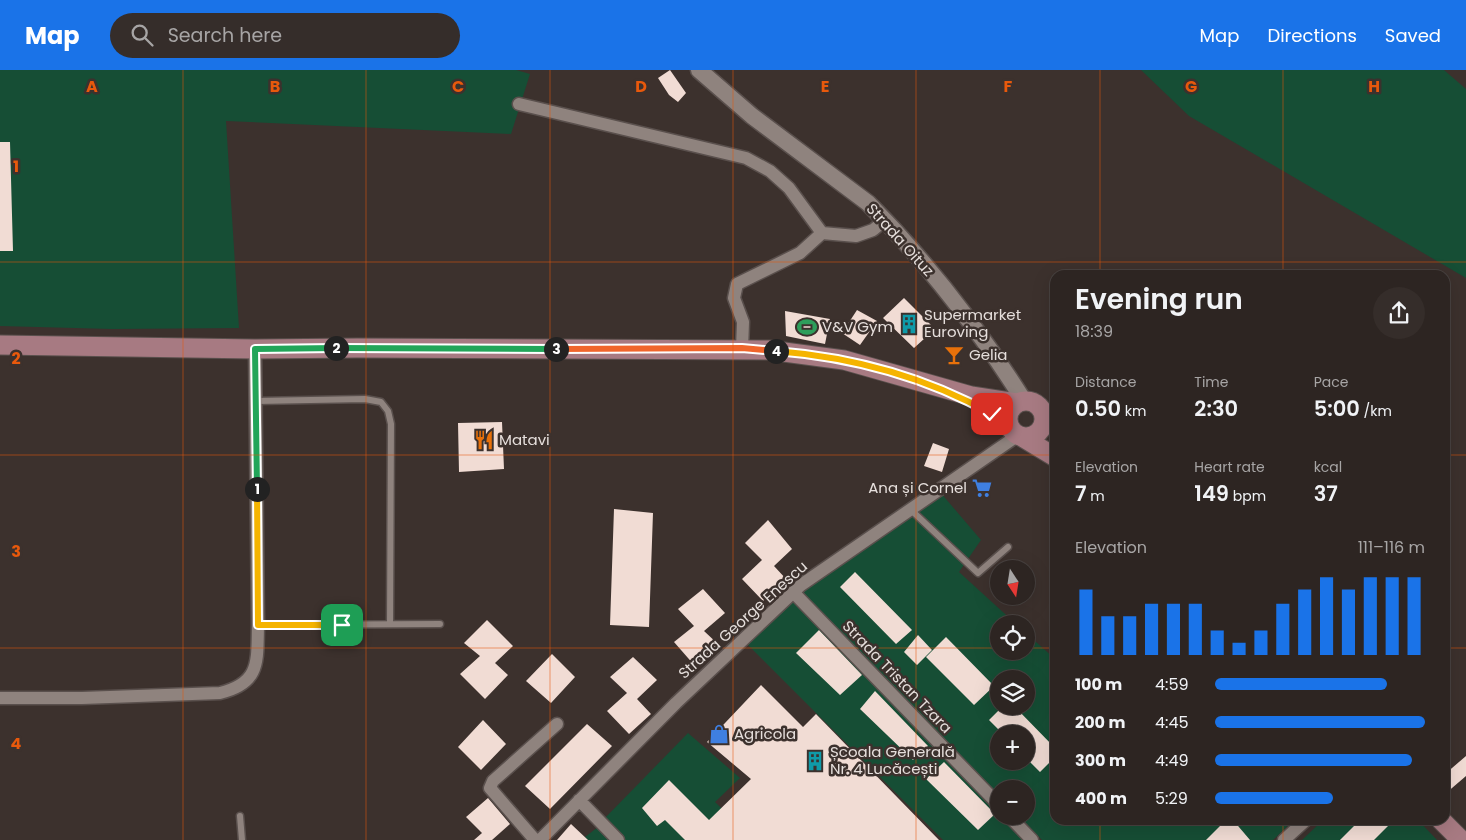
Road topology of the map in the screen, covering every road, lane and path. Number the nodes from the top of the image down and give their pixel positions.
1 (699, 70) edge
2 (519, 104) dead end
3 (885, 220) junction
4 (822, 233) junction
5 (0, 345) edge
6 (742, 348) junction
7 (255, 349) junction
8 (934, 386) junction
9 (256, 401) junction
10 (1027, 404) junction
11 (1050, 422) edge
12 (1017, 435) junction
13 (1050, 454) edge
14 (910, 509) junction
15 (1008, 547) dead end
16 (793, 592) junction
17 (390, 624) junction
18 (440, 624) dead end
19 (258, 625) junction
20 (0, 698) edge
21 (557, 724) dead end
22 (990, 796) edge
23 (579, 800) junction
24 (240, 816) dead end
25 (1018, 825) edge
26 (1300, 825) edge
27 (1446, 825) edge
28 (242, 840) edge
29 (535, 840) edge
30 (540, 840) edge
31 (618, 840) edge
32 (1032, 840) edge
33 (1284, 840) edge
34 (1461, 840) edge

1 - 3 street, Strada Oituz
2 - 4 street
3 - 4 street
3 - 10 street, Strada Oituz
4 - 6 street
5 - 7 main road
6 - 7 main road
6 - 8 main road
7 - 9 street
8 - 10 main road
8 - 12 main road
9 - 17 lane
9 - 19 street
10 - 11 main road
10 - 12 main road
10 - 12 main road
12 - 13 main road
12 - 14 street, Strada George Enescu
14 - 15 lane
14 - 16 street, Strada George Enescu
16 - 22 street, Strada Tristan Tzara
16 - 23 street, Strada George Enescu
17 - 18 lane
17 - 19 lane
19 - 20 street
21 - 29 street
23 - 30 street, Strada George Enescu
23 - 31 street
24 - 28 lane
25 - 32 street
26 - 33 street
27 - 34 main road

